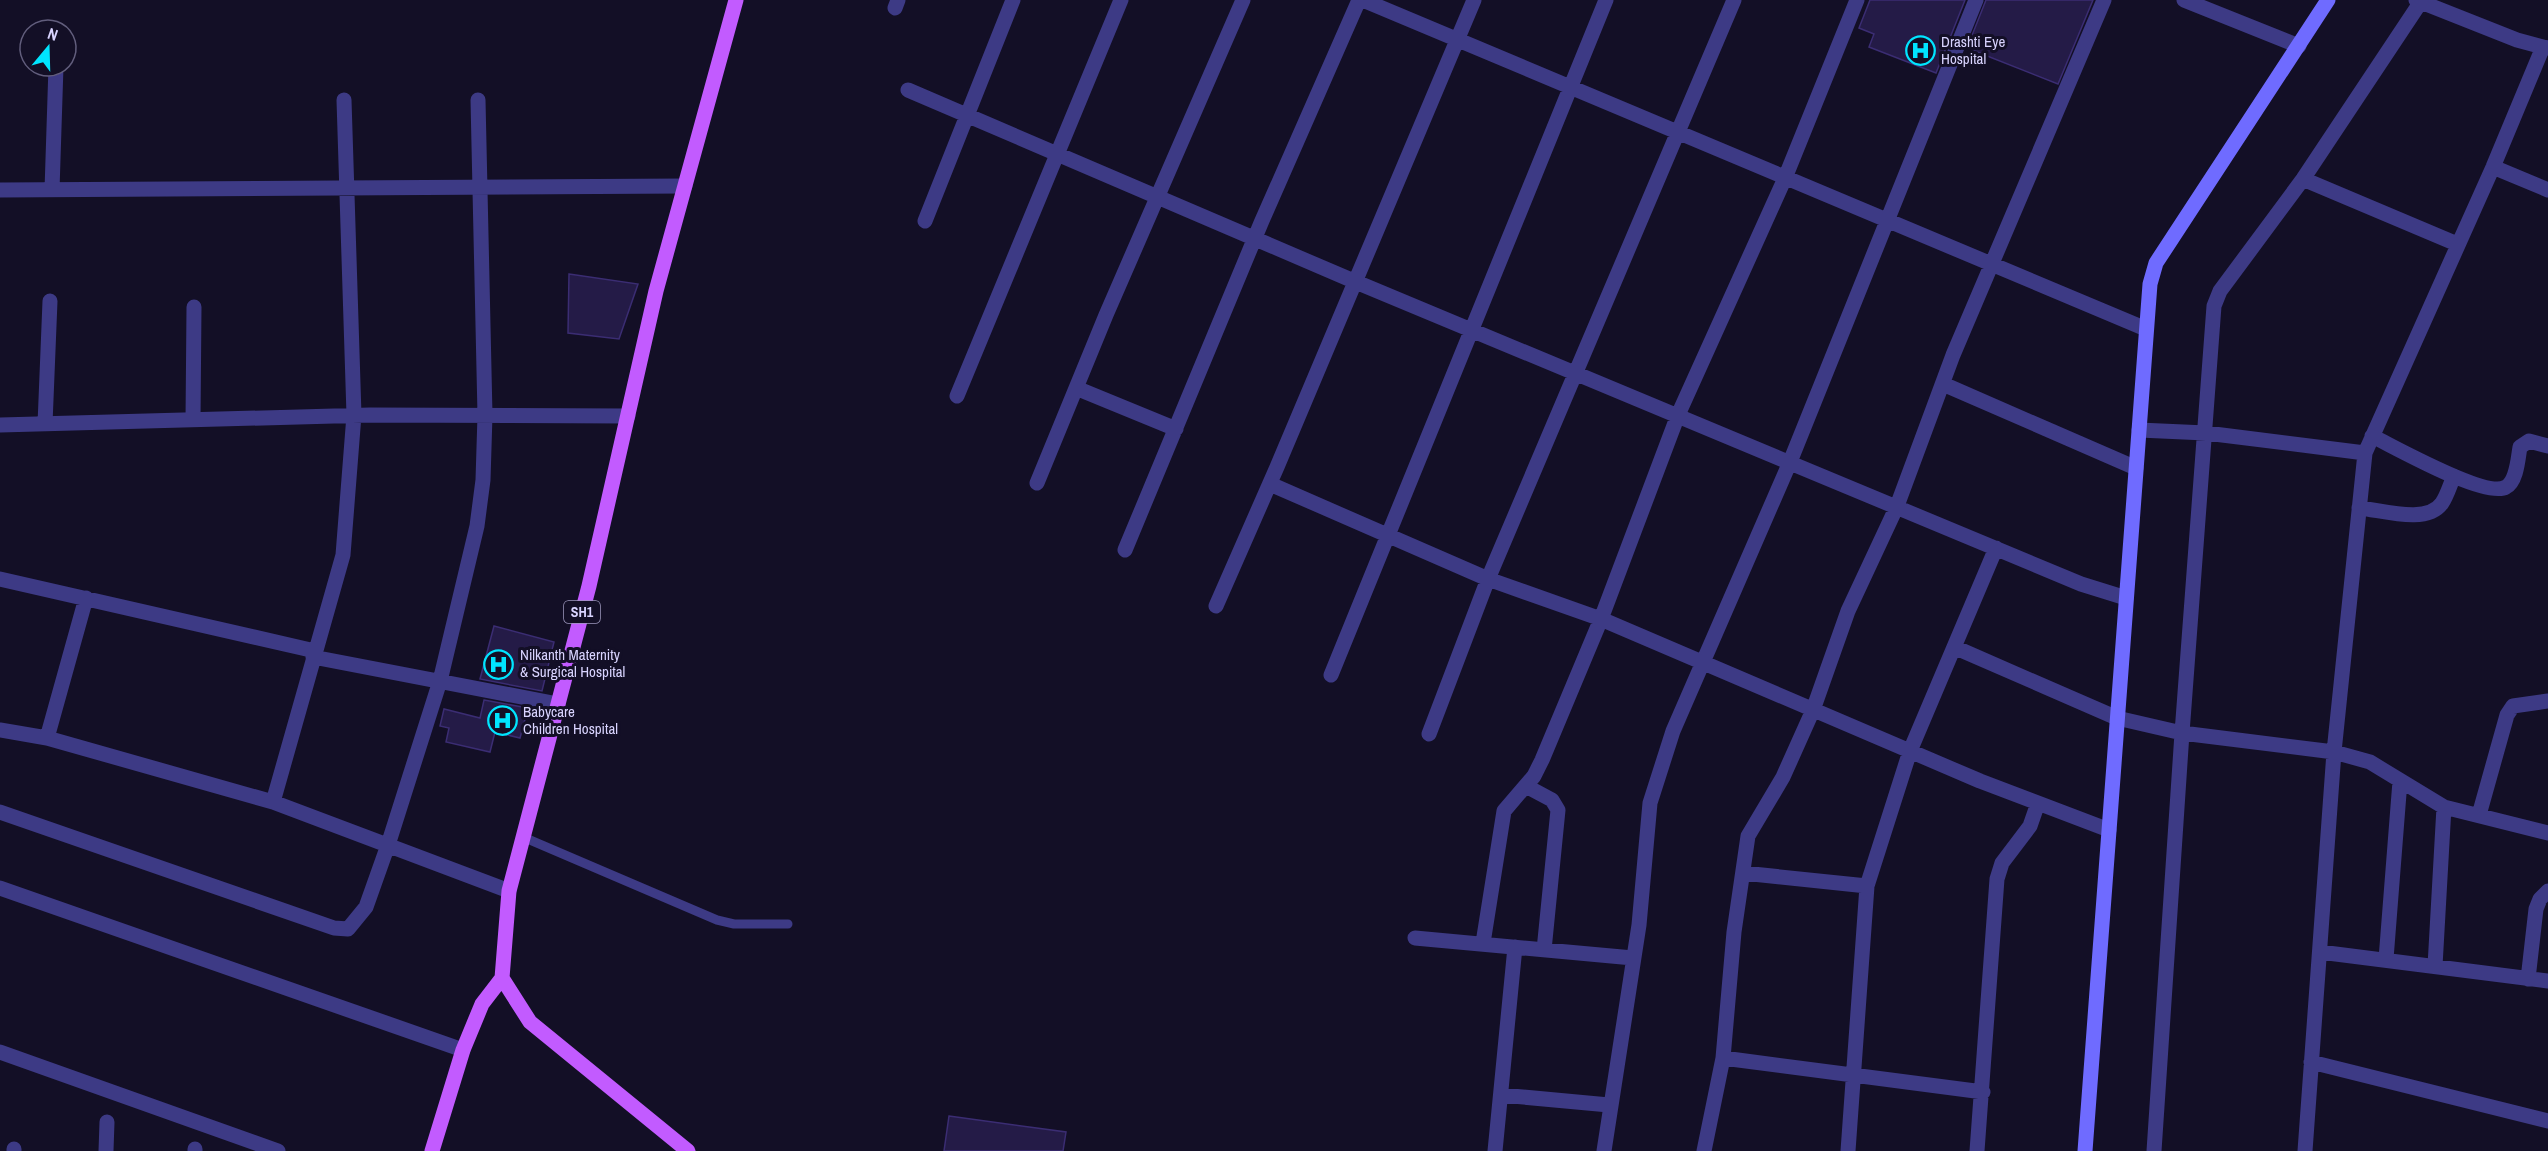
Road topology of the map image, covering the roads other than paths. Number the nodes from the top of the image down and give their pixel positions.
1 (736, 0) edge
2 (1013, 0) edge
3 (1121, 0) edge
4 (1243, 0) edge
5 (1361, 0) edge
6 (1474, 0) edge
7 (1606, 0) edge
8 (1734, 0) edge
9 (1857, 0) edge
10 (1976, 0) edge
11 (2104, 0) edge
12 (2184, 0) edge
13 (2328, 0) edge
14 (2420, 1) edge
15 (1457, 41) junction
16 (2300, 46) junction
17 (2546, 47) edge
18 (56, 78) edge
19 (1569, 87) junction
20 (908, 90) dead end
21 (344, 100) dead end
22 (478, 100) dead end
23 (967, 116) junction
24 (1678, 133) junction
25 (1057, 153) junction
26 (2493, 167) junction
27 (1785, 178) junction
28 (2303, 179) junction
29 (482, 185) junction
30 (685, 186) junction
31 (346, 188) junction
32 (52, 189) junction
33 (0, 190) edge
34 (2548, 190) edge
35 (1157, 198) junction
36 (1885, 220) junction
37 (925, 221) dead end
38 (1255, 238) junction
39 (2457, 244) junction
40 (1992, 264) junction
41 (1356, 282) junction
42 (50, 301) dead end
43 (194, 307) dead end
44 (1470, 329) junction
45 (2146, 329) junction
46 (1574, 372) junction
47 (1943, 384) junction
48 (1076, 388) junction
49 (957, 396) dead end
50 (354, 415) junction
51 (1678, 415) junction
52 (485, 416) junction
53 (627, 416) junction
54 (193, 420) junction
55 (45, 424) junction
56 (0, 425) edge
57 (1176, 429) junction
58 (2139, 430) junction
59 (2206, 434) junction
60 (2372, 436) junction
61 (2548, 446) edge
62 (2365, 453) junction
63 (1790, 462) junction
64 (2136, 468) junction
65 (2454, 476) junction
66 (1036, 483) dead end
67 (1270, 484) junction
68 (1897, 506) junction
69 (2359, 508) junction
70 (1388, 534) junction
71 (1996, 548) junction
72 (1125, 550) dead end
73 (0, 579) edge
74 (1488, 579) junction
75 (86, 598) junction
76 (2126, 598) junction
77 (1216, 606) dead end
78 (1601, 620) junction
79 (1954, 647) junction
80 (314, 654) junction
81 (1704, 664) junction
82 (1331, 675) dead end
83 (440, 681) junction
84 (2548, 700) edge
85 (558, 704) junction
86 (1813, 710) junction
87 (2117, 718) junction
88 (0, 730) edge
89 (2182, 733) junction
90 (1429, 734) dead end
91 (46, 738) junction
92 (1910, 751) junction
93 (2334, 752) junction
94 (2400, 781) junction
95 (1526, 786) junction
96 (273, 802) junction
97 (2038, 803) junction
98 (2444, 807) junction
99 (0, 812) edge
100 (2479, 816) junction
101 (2109, 830) junction
102 (2548, 833) edge
103 (523, 837) junction
104 (388, 845) junction
105 (1743, 873) junction
106 (1867, 886) junction
107 (0, 888) edge
108 (509, 891) junction
109 (2548, 891) edge
110 (788, 924) dead end
111 (1415, 938) dead end
112 (1483, 943) junction
113 (1515, 947) junction
114 (1544, 950) junction
115 (2320, 952) junction
116 (1633, 958) junction
117 (2386, 959) junction
118 (2435, 966) junction
119 (502, 978) junction
120 (2528, 979) junction
121 (2548, 981) edge
122 (463, 1050) junction
123 (0, 1052) edge
124 (1723, 1058) junction
125 (2311, 1062) junction
126 (1854, 1075) junction
127 (1983, 1092) junction
128 (1501, 1095) junction
129 (1610, 1105) junction
130 (2548, 1121) edge
131 (107, 1122) dead end
132 (106, 1151) edge
133 (278, 1151) edge
134 (432, 1151) edge
135 (688, 1151) edge
136 (1496, 1151) edge
137 (1604, 1151) edge
138 (1704, 1151) edge
139 (1848, 1151) edge
140 (1977, 1151) edge
141 (2085, 1151) edge
142 (2154, 1151) edge
143 (2305, 1151) edge

1 - 30 main road, SH1
2 - 23 street
3 - 25 street
4 - 35 street
5 - 15 street
5 - 38 street
6 - 15 street
7 - 19 street
8 - 24 street
9 - 27 street
10 - 36 street
11 - 40 street
12 - 16 street
13 - 16 street
14 - 17 street
14 - 28 street
15 - 19 street
15 - 41 street
16 - 45 street
17 - 26 street
18 - 32 street
19 - 24 street
19 - 44 street
20 - 23 street
21 - 31 street
22 - 29 street
23 - 25 street
23 - 37 street
24 - 27 street
24 - 46 street
25 - 35 street
25 - 49 street
26 - 34 street
26 - 39 street
27 - 36 street
27 - 51 street
28 - 39 street
28 - 59 street
29 - 30 street
29 - 31 street
29 - 52 street
30 - 53 main road, SH1
31 - 32 street
31 - 50 street
32 - 33 street
35 - 38 street
35 - 48 street
36 - 40 street
36 - 63 street
38 - 41 street
38 - 57 street
39 - 60 street
40 - 45 street
40 - 47 street
41 - 44 street
41 - 67 street
42 - 55 street
43 - 54 street
44 - 46 street
44 - 70 street
45 - 58 street
46 - 51 street
46 - 74 street
47 - 64 street
47 - 68 street
48 - 57 street
48 - 66 street
50 - 52 street
50 - 54 street
50 - 80 street
51 - 63 street
51 - 78 street
52 - 53 street
52 - 83 street
53 - 85 main road, SH1
54 - 55 street
55 - 56 street
57 - 72 street
58 - 59 street
58 - 64 street
59 - 62 street
59 - 89 street
60 - 62 street
60 - 65 street
61 - 65 street
62 - 69 street
63 - 68 street
63 - 81 street
64 - 76 street
65 - 69 street
67 - 70 street
67 - 77 street
68 - 71 street
68 - 86 street
69 - 93 street
70 - 74 street
70 - 82 street
71 - 76 street
71 - 79 street
73 - 75 street
74 - 78 street
74 - 90 street
75 - 80 street
75 - 91 street
76 - 87 street
78 - 81 street
78 - 95 street
79 - 87 street
79 - 92 street
80 - 83 street
80 - 96 street
81 - 86 street
81 - 116 street
83 - 85 street
83 - 104 street
84 - 100 street
85 - 103 main road, SH1
86 - 92 street
86 - 105 street
87 - 89 street
87 - 101 street
88 - 91 street
89 - 93 street
89 - 142 street
91 - 96 street
92 - 97 street
92 - 106 street
93 - 94 street
93 - 115 street
94 - 98 street
94 - 117 street
95 - 112 street
95 - 114 street
96 - 104 street
97 - 101 street
97 - 127 street
98 - 100 street
98 - 118 street
99 - 104 street
100 - 102 street
101 - 141 street
103 - 108 main road, SH1
103 - 110 lane
104 - 108 street
105 - 106 street
105 - 124 street
106 - 126 street
107 - 122 street
108 - 119 main road, SH1
109 - 120 street
111 - 112 street
112 - 113 street
113 - 114 street
113 - 128 street
114 - 116 street
115 - 117 street
115 - 125 street
116 - 129 street
117 - 118 street
118 - 120 street
119 - 122 main road
119 - 135 main road
120 - 121 street
122 - 134 main road
123 - 133 street
124 - 126 street
124 - 138 street
125 - 130 street
125 - 143 street
126 - 127 street
126 - 139 street
127 - 140 street
128 - 129 street
128 - 136 street
129 - 137 street
131 - 132 street

